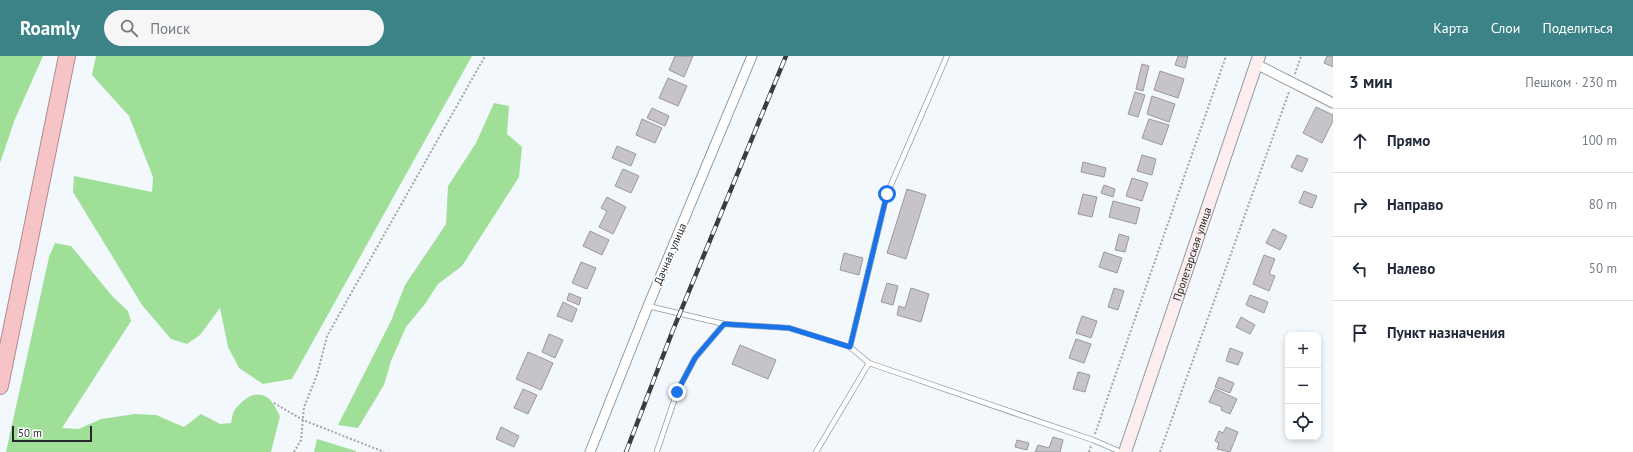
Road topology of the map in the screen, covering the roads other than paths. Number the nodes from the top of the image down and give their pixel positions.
1 (67, 56) edge
2 (752, 56) edge
3 (948, 56) edge
4 (1257, 60) edge
5 (1333, 103) edge
6 (648, 306) junction
7 (724, 324) junction
8 (850, 347) junction
9 (869, 363) junction
10 (0, 386) edge
11 (657, 451) edge
12 (590, 452) edge
13 (816, 452) edge
14 (1121, 452) edge
15 (1125, 452) edge

1 - 10 highway
2 - 6 street, Дачная улица
3 - 8 lane
4 - 5 street
4 - 15 main road, Пролетарская улица
6 - 7 lane
6 - 12 street, Дачная улица
7 - 8 lane
7 - 11 lane
8 - 9 lane
9 - 13 lane
9 - 14 lane

